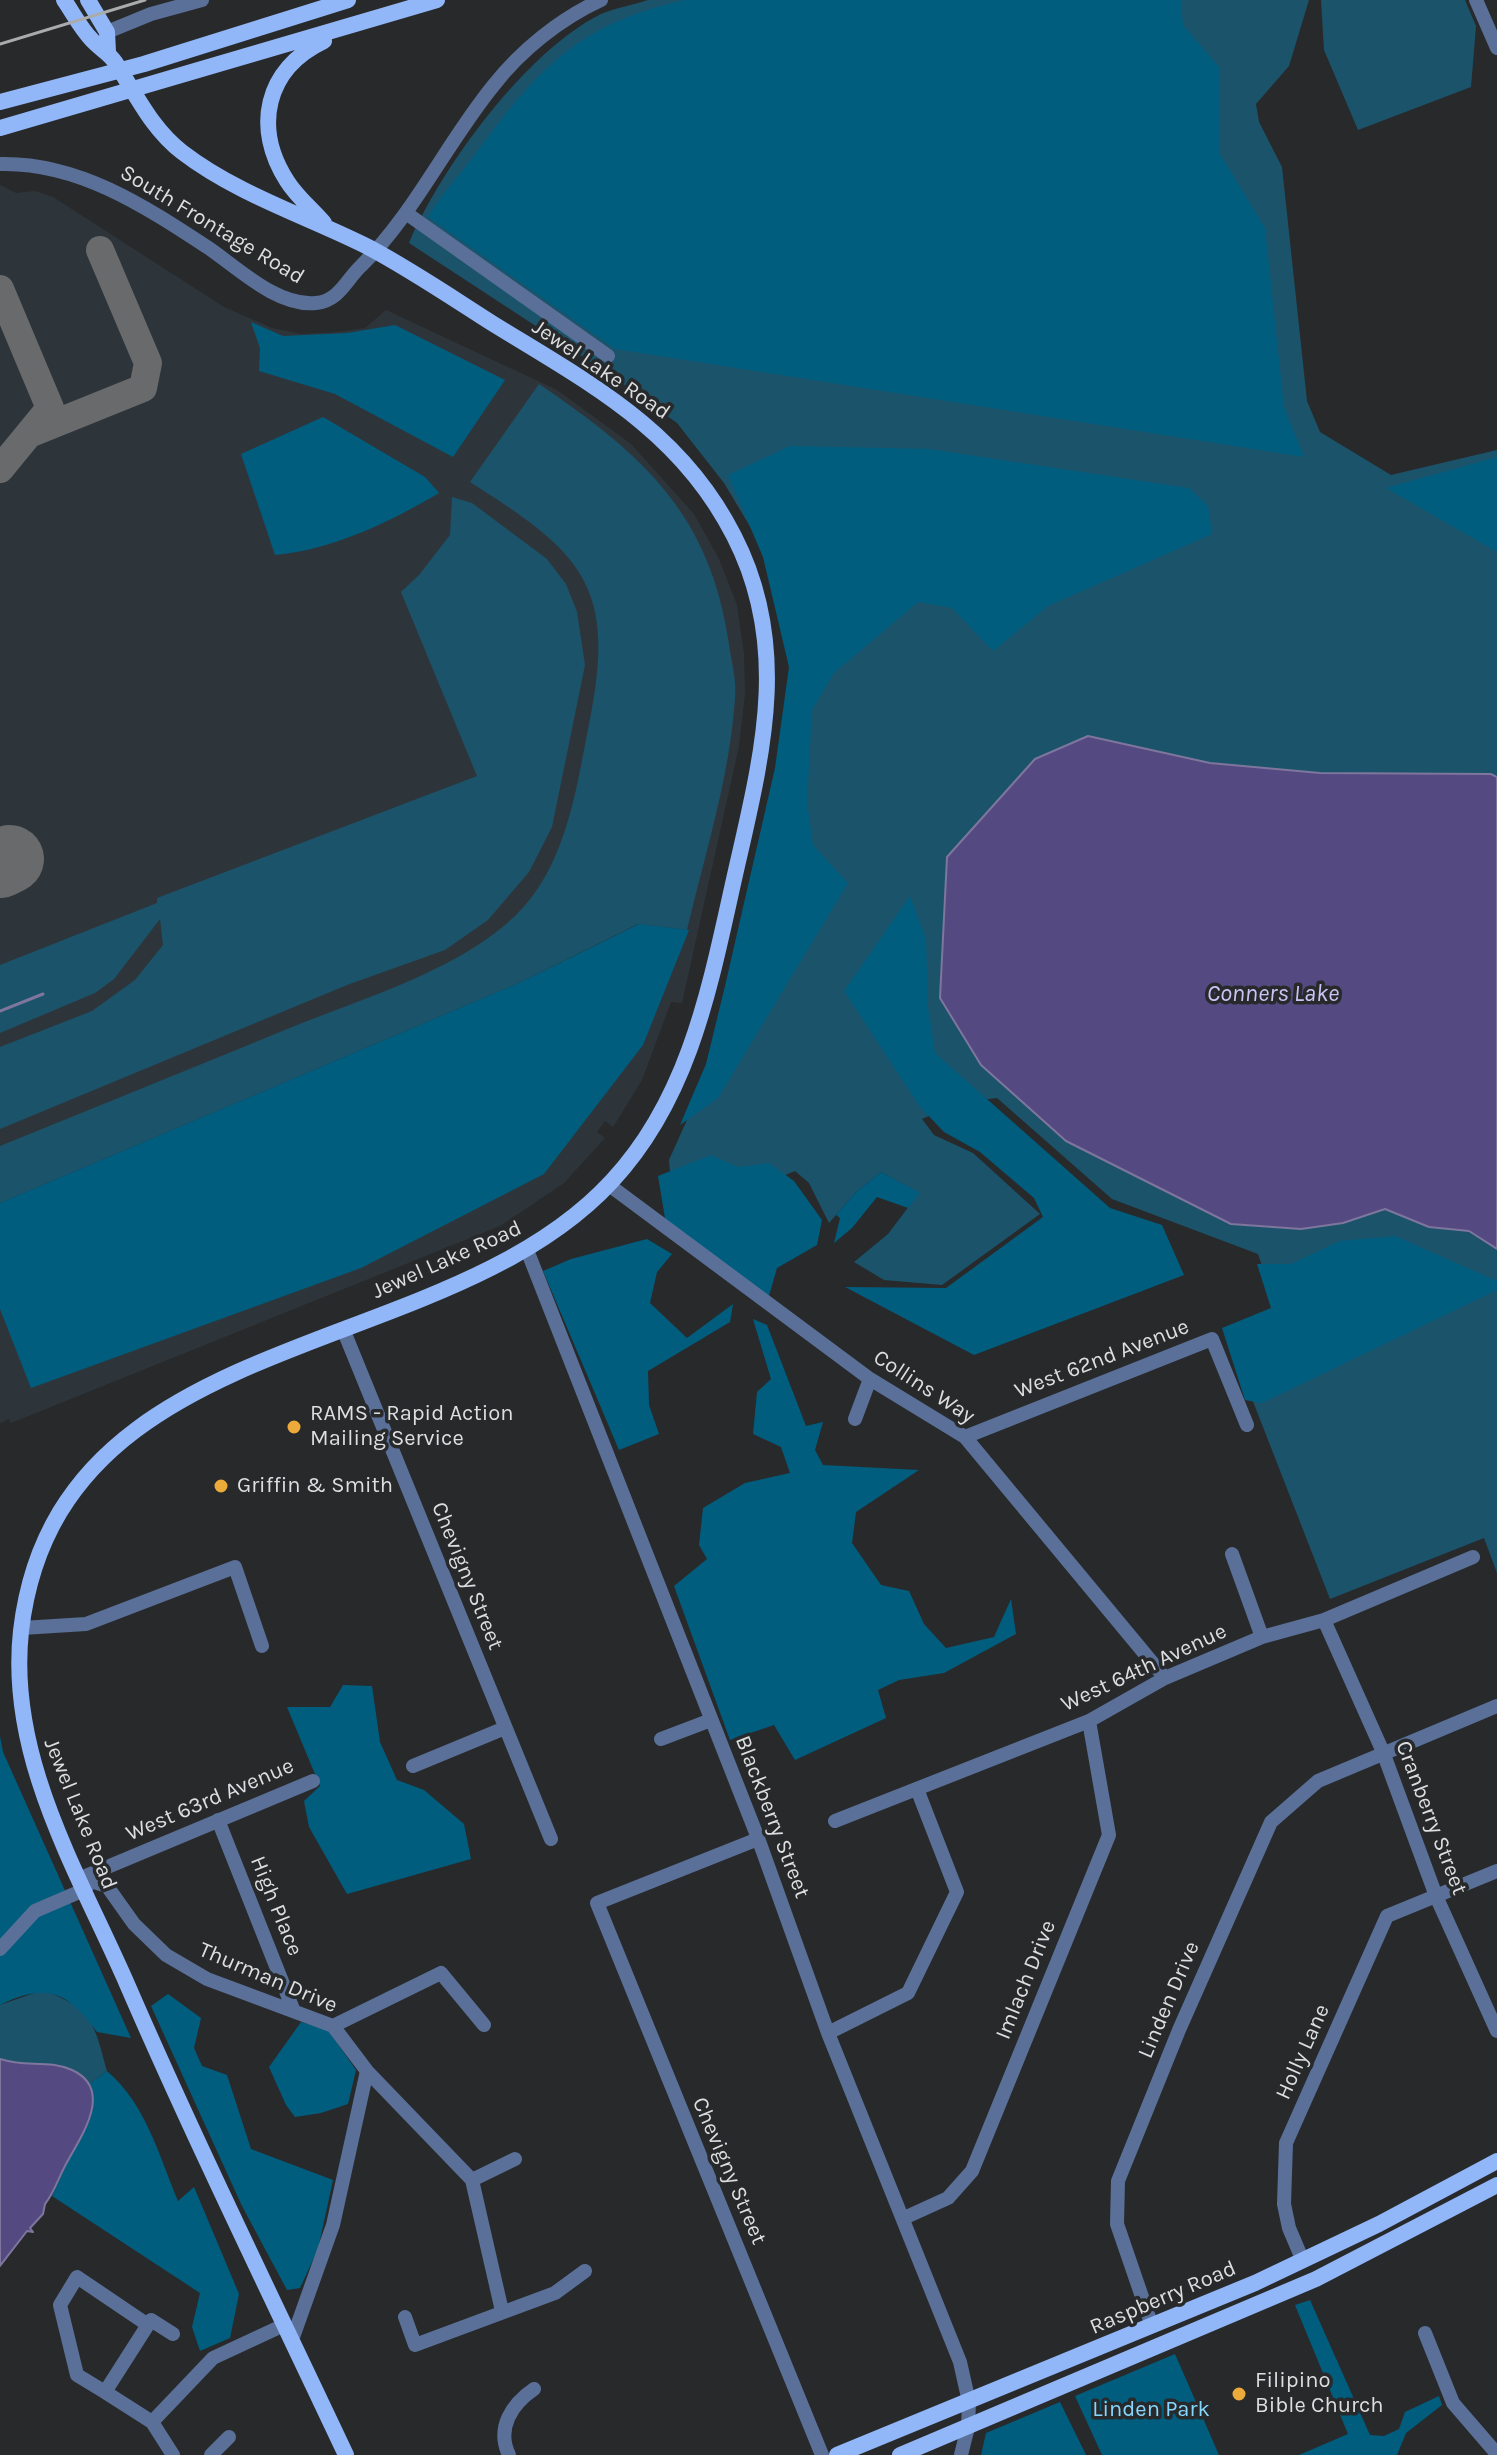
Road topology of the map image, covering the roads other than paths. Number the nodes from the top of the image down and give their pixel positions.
1 (64, 0) edge
2 (88, 0) edge
3 (202, 0) edge
4 (348, 0) edge
5 (437, 0) edge
6 (601, 0) edge
7 (1476, 0) edge
8 (393, 13) junction
9 (107, 32) junction
10 (1497, 48) edge
11 (108, 52) junction
12 (120, 71) junction
13 (131, 92) junction
14 (0, 102) edge
15 (0, 128) edge
16 (0, 164) edge
17 (406, 213) junction
18 (331, 230) junction
19 (378, 252) junction
20 (608, 356) dead end
21 (609, 1185) junction
22 (527, 1250) junction
23 (343, 1329) junction
24 (870, 1379) junction
25 (855, 1419) dead end
26 (1247, 1425) dead end
27 (965, 1437) junction
28 (1232, 1554) dead end
29 (1473, 1557) dead end
30 (1324, 1620) junction
31 (22, 1628) junction
32 (1262, 1637) junction
33 (262, 1646) dead end
34 (1165, 1678) junction
35 (1497, 1706) edge
36 (711, 1720) junction
37 (1089, 1721) junction
38 (505, 1728) junction
39 (661, 1739) dead end
40 (1383, 1752) junction
41 (413, 1766) dead end
42 (313, 1781) dead end
43 (917, 1789) junction
44 (218, 1820) junction
45 (835, 1821) dead end
46 (551, 1839) dead end
47 (758, 1839) junction
48 (1497, 1871) edge
49 (83, 1884) junction
50 (1436, 1896) junction
51 (0, 1949) edge
52 (293, 2009) junction
53 (484, 2025) dead end
54 (333, 2026) junction
55 (1496, 2026) edge
56 (828, 2033) junction
57 (367, 2071) junction
58 (515, 2159) dead end
59 (1497, 2161) edge
60 (472, 2180) junction
61 (1497, 2185) edge
62 (904, 2218) junction
63 (1303, 2261) junction
64 (585, 2271) dead end
65 (502, 2311) junction
66 (405, 2317) dead end
67 (148, 2325) junction
68 (1152, 2326) junction
69 (288, 2333) junction
70 (1425, 2333) dead end
71 (173, 2334) dead end
72 (534, 2389) dead end
73 (105, 2392) junction
74 (969, 2402) junction
75 (152, 2422) junction
76 (968, 2427) junction
77 (229, 2437) dead end
78 (1494, 2450) edge
79 (173, 2455) edge
80 (211, 2455) edge
81 (346, 2455) edge
82 (509, 2455) edge
83 (822, 2455) edge
84 (837, 2455) edge
85 (900, 2455) edge
86 (961, 2455) edge

1 - 11 main road, Jewel Lake Road
2 - 9 main road
3 - 9 street
4 - 12 main road
5 - 8 main road
6 - 17 street, South Frontage Road
7 - 10 street
8 - 13 main road
8 - 18 main road
9 - 11 main road
11 - 12 main road, Jewel Lake Road
12 - 13 main road, Jewel Lake Road
12 - 14 main road
13 - 15 main road
13 - 18 main road, Jewel Lake Road
16 - 19 street, South Frontage Road
17 - 19 street, South Frontage Road
17 - 20 street
18 - 19 main road, Jewel Lake Road
19 - 21 main road, Jewel Lake Road
21 - 22 main road, Jewel Lake Road
21 - 24 street, Collins Way
22 - 23 main road, Jewel Lake Road
22 - 36 street, Blackberry Street
23 - 31 main road, Jewel Lake Road
23 - 38 street, Chevigny Street
24 - 25 street
24 - 27 street, Collins Way
26 - 27 street, West 62nd Avenue
27 - 34 street, Collins Way
28 - 32 street
29 - 30 street, West 64th Avenue
30 - 32 street, West 64th Avenue
30 - 40 street, Cranberry Street
31 - 33 street
31 - 49 main road, Jewel Lake Road
32 - 34 street, West 64th Avenue
34 - 37 street, West 64th Avenue
35 - 40 street, Linden Drive
36 - 39 street
36 - 47 street, Blackberry Street
37 - 43 street, West 64th Avenue
37 - 62 street, Imlach Drive
38 - 41 street
38 - 46 street, Chevigny Street
40 - 50 street, Cranberry Street
40 - 68 street, Linden Drive
42 - 44 street, West 63rd Avenue
43 - 45 street, West 64th Avenue
43 - 56 street
44 - 49 street, West 63rd Avenue
44 - 52 street, High Place
47 - 56 street, Blackberry Street
47 - 83 street, Chevigny Street
48 - 50 street, Holly Lane
49 - 51 street, West 63rd Avenue
49 - 52 street, Thurman Drive
49 - 69 main road, Jewel Lake Road
50 - 55 street, Cranberry Street
50 - 63 street, Holly Lane
52 - 54 street, Thurman Drive
53 - 54 street
54 - 57 street, Thurman Drive
56 - 62 street, Blackberry Street
57 - 60 street, Thurman Drive
57 - 69 street
58 - 60 street
59 - 63 main road, Raspberry Road
60 - 65 street
61 - 76 main road, Raspberry Road
62 - 74 street, Blackberry Street
63 - 68 main road, Raspberry Road
64 - 65 street
65 - 66 street
67 - 71 street
67 - 73 street
67 - 73 street
68 - 74 main road, Raspberry Road
69 - 75 street
69 - 81 main road, Jewel Lake Road
70 - 78 street
72 - 82 street
73 - 75 street
74 - 76 street, Blackberry Street
74 - 84 main road, Raspberry Road
75 - 79 street
76 - 85 main road, Raspberry Road
76 - 86 street, Blackberry Street
77 - 80 street

